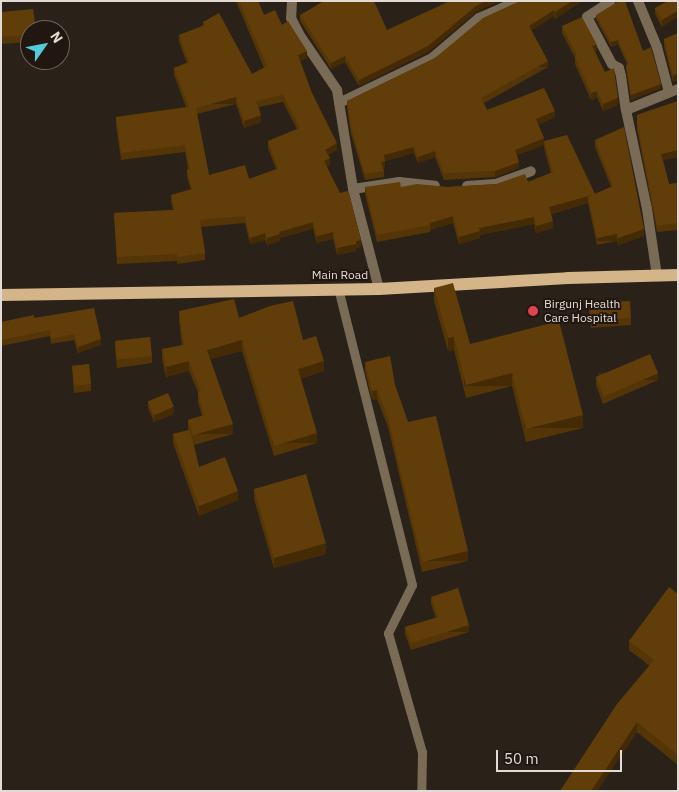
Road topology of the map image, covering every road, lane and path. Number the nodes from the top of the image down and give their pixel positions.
1 (292, 1) edge
2 (518, 1) edge
3 (638, 1) edge
4 (611, 2) edge
5 (673, 91) edge
6 (339, 102) junction
7 (626, 110) junction
8 (531, 171) dead end
9 (353, 188) junction
10 (678, 275) edge
11 (657, 276) junction
12 (338, 288) junction
13 (380, 289) junction
14 (1, 294) edge
15 (421, 791) edge

1 - 6 street
2 - 6 street
3 - 5 street
4 - 7 street
5 - 7 street
6 - 9 street
7 - 11 street
8 - 9 street
9 - 13 street
10 - 11 main road, Main Road
11 - 13 main road, Main Road
12 - 13 main road, Main Road
12 - 14 main road, Main Road
12 - 15 lane

